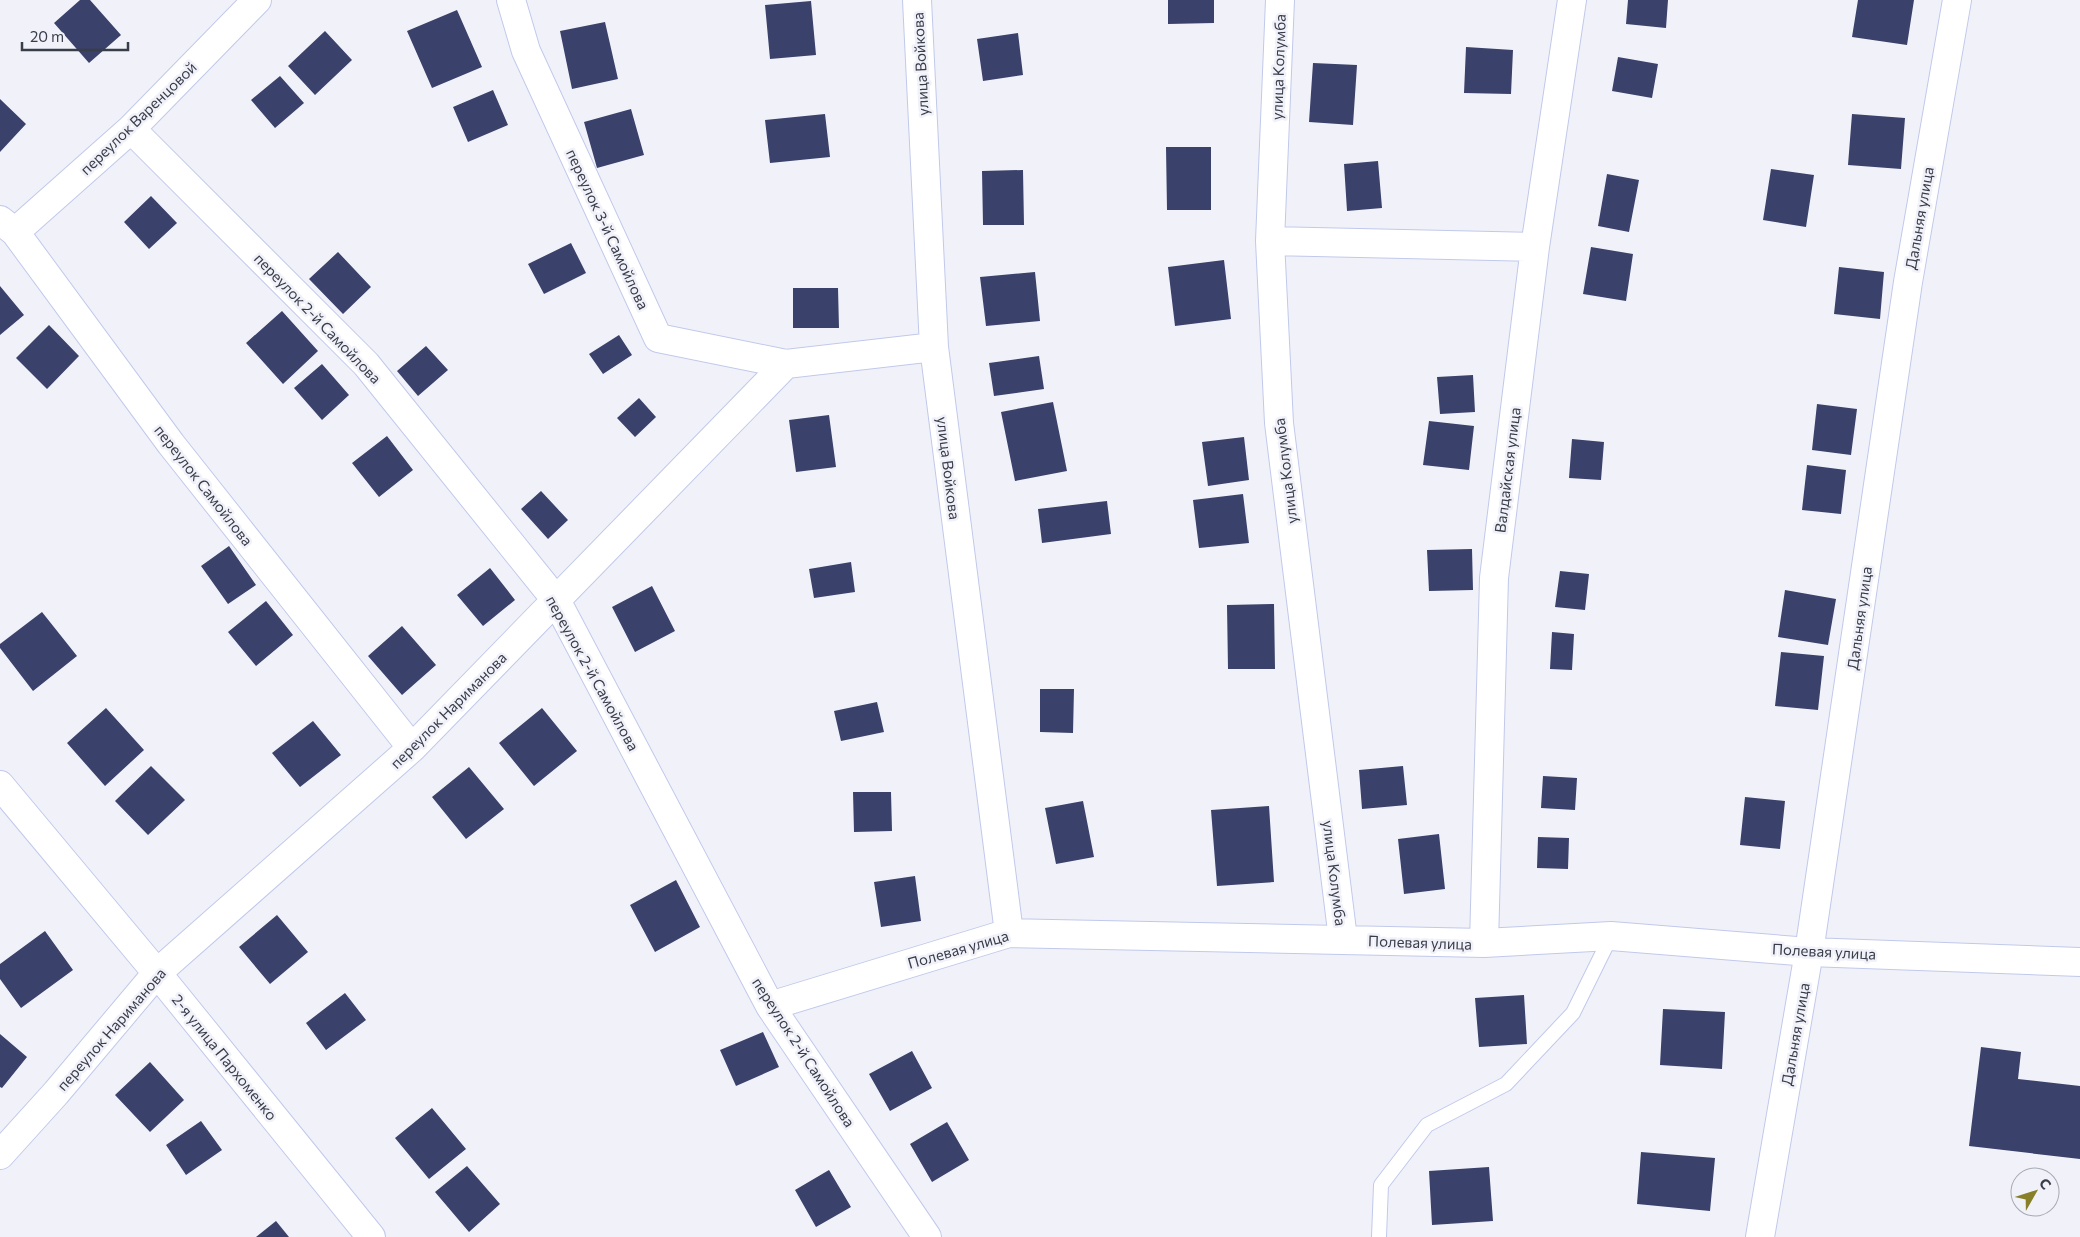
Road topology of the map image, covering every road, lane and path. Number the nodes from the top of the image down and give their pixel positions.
1 (257, 0) edge
2 (511, 0) edge
3 (917, 0) edge
4 (1280, 0) edge
5 (1572, 0) edge
6 (1957, 0) edge
7 (131, 129) junction
8 (8, 226) edge
9 (1270, 241) junction
10 (1535, 247) junction
11 (934, 347) junction
12 (786, 364) junction
13 (556, 600) junction
14 (412, 748) junction
15 (0, 786) edge
16 (1009, 933) junction
17 (1611, 936) junction
18 (1343, 940) junction
19 (1484, 943) junction
20 (1809, 952) junction
21 (2080, 962) edge
22 (157, 973) junction
23 (770, 1006) junction
24 (0, 1155) edge
25 (371, 1237) edge
26 (927, 1237) edge
27 (1379, 1237) edge
28 (1760, 1237) edge

1 - 7 street, переулок Варенцовой
2 - 12 street, переулок 3-й Самойлова
3 - 11 street, улица Войкова
4 - 9 street, улица Колумба
5 - 10 street, Валдайская улица
6 - 20 street, Дальняя улица
7 - 8 street, переулок Варенцовой
7 - 13 street, переулок 2-й Самойлова
8 - 14 street, переулок Самойлова
9 - 10 street
9 - 18 street, улица Колумба
10 - 19 street, Валдайская улица
11 - 12 street
11 - 16 street, улица Войкова
12 - 13 street, переулок Нариманова
13 - 14 street, переулок Нариманова
13 - 23 street, переулок 2-й Самойлова
14 - 22 street, переулок Нариманова
15 - 22 street, 2-я улица Пархоменко
16 - 18 street, Полевая улица
16 - 23 street, Полевая улица
17 - 19 street, Полевая улица
17 - 20 street, Полевая улица
17 - 27 lane
18 - 19 street, Полевая улица
20 - 21 street, Полевая улица
20 - 28 street, Дальняя улица
22 - 24 street, переулок Нариманова
22 - 25 street, 2-я улица Пархоменко
23 - 26 street, переулок 2-й Самойлова

